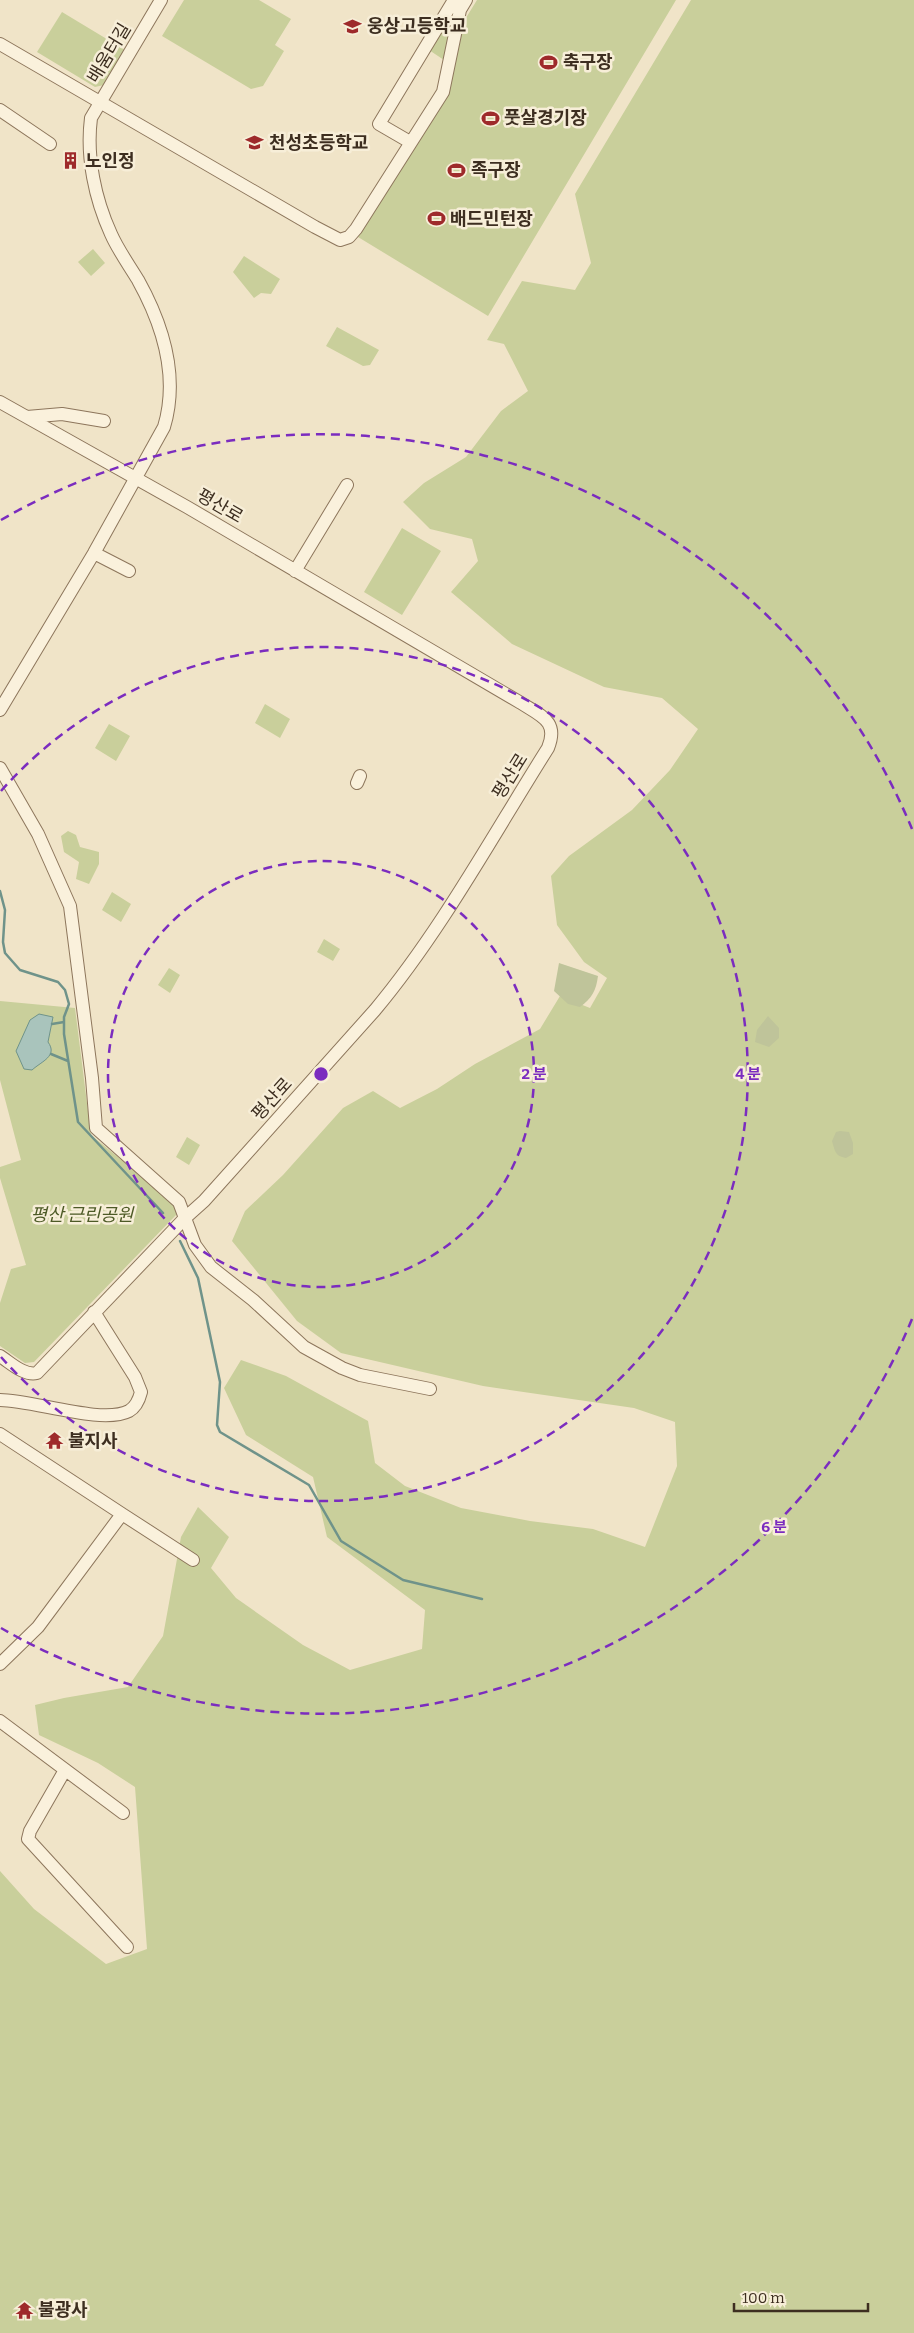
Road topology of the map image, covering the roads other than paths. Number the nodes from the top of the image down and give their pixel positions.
1 (161, 0) edge
2 (458, 4) edge
3 (0, 44) edge
4 (100, 103) junction
5 (0, 110) edge
6 (410, 142) junction
7 (50, 144) dead end
8 (0, 402) edge
9 (27, 417) junction
10 (104, 421) dead end
11 (136, 478) junction
12 (347, 485) dead end
13 (94, 553) junction
14 (295, 571) junction
15 (129, 572) dead end
16 (0, 710) edge
17 (0, 768) edge
18 (185, 1218) junction
19 (94, 1312) junction
20 (0, 1356) edge
21 (430, 1389) dead end
22 (0, 1400) edge
23 (0, 1434) edge
24 (122, 1514) junction
25 (193, 1560) dead end
26 (0, 1664) edge
27 (0, 1722) edge
28 (66, 1770) junction
29 (124, 1813) dead end
30 (127, 1947) dead end

1 - 4 street, 배움터길
2 - 6 street
2 - 6 street
3 - 4 street, 배움터길
4 - 6 street
4 - 11 street
5 - 7 street
8 - 9 street, 평산로
9 - 10 street
9 - 11 street, 평산로
11 - 13 street
11 - 14 street, 평산로
12 - 14 street
13 - 15 street
13 - 16 street
14 - 18 street, 평산로
17 - 18 street
18 - 19 street
18 - 21 street
19 - 20 street
19 - 22 street
23 - 24 street
24 - 25 street
24 - 26 street
27 - 28 street
28 - 29 street
28 - 30 street

